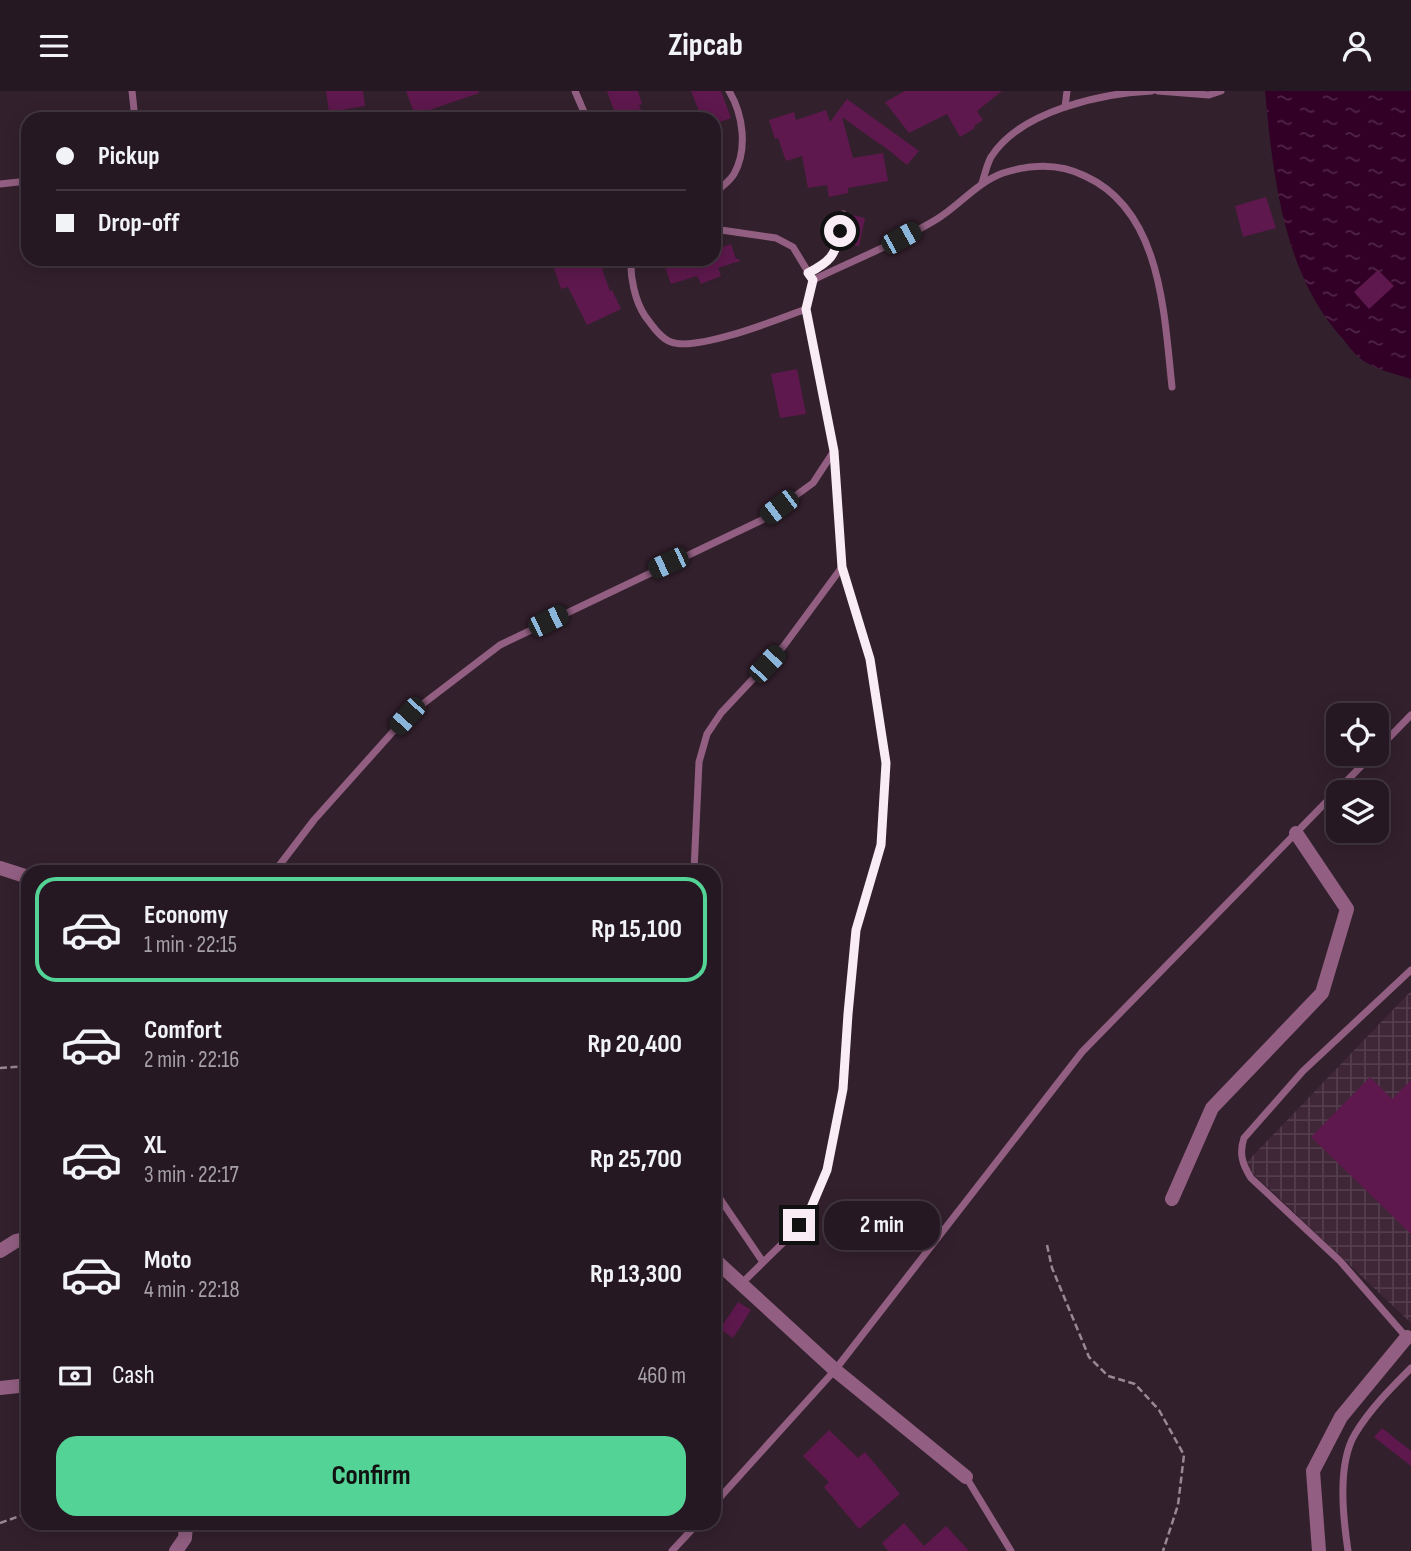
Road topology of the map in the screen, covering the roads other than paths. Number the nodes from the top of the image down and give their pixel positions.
1 (132, 91) edge
2 (575, 91) edge
3 (729, 91) edge
4 (1068, 91) edge
5 (1152, 91) edge
6 (1158, 91) edge
7 (1221, 91) edge
8 (1065, 107) junction
9 (134, 112) edge
10 (584, 112) edge
11 (21, 182) edge
12 (982, 183) junction
13 (0, 184) edge
14 (721, 187) edge
15 (843, 214) dead end
16 (721, 230) edge
17 (632, 266) edge
18 (810, 277) junction
19 (806, 309) junction
20 (1172, 387) dead end
21 (834, 451) junction
22 (842, 567) junction
23 (1411, 715) edge
24 (1389, 738) edge
25 (1361, 766) edge
26 (1296, 833) junction
27 (280, 865) edge
28 (694, 865) edge
29 (0, 868) edge
30 (21, 875) edge
31 (1411, 970) edge
32 (1172, 1199) dead end
33 (721, 1200) edge
34 (21, 1240) edge
35 (0, 1251) edge
36 (763, 1262) junction
37 (721, 1265) edge
38 (742, 1283) junction
39 (1409, 1340) edge
40 (1411, 1368) edge
41 (835, 1370) junction
42 (21, 1386) edge
43 (0, 1388) edge
44 (966, 1477) joint
45 (721, 1496) edge
46 (186, 1530) edge
47 (692, 1530) edge
48 (176, 1551) edge
49 (672, 1551) edge
50 (1011, 1551) edge
51 (1318, 1551) edge
52 (1348, 1551) edge

1 - 9 lane
2 - 10 lane
3 - 14 lane
4 - 8 lane
5 - 8 lane
6 - 7 lane
8 - 12 lane
11 - 13 lane
12 - 18 lane
12 - 20 lane
15 - 18 lane
16 - 18 lane
17 - 19 lane
18 - 19 lane
19 - 21 lane
21 - 22 lane
21 - 27 lane
22 - 28 lane
22 - 36 lane
23 - 24 lane
25 - 26 lane
26 - 32 street
26 - 41 lane
29 - 30 street
31 - 39 lane
33 - 36 lane
34 - 35 street
36 - 38 lane
37 - 38 street
38 - 41 street
39 - 51 street
40 - 52 lane
41 - 44 street
41 - 45 lane
42 - 43 street
44 - 50 lane
46 - 48 street
47 - 49 lane

